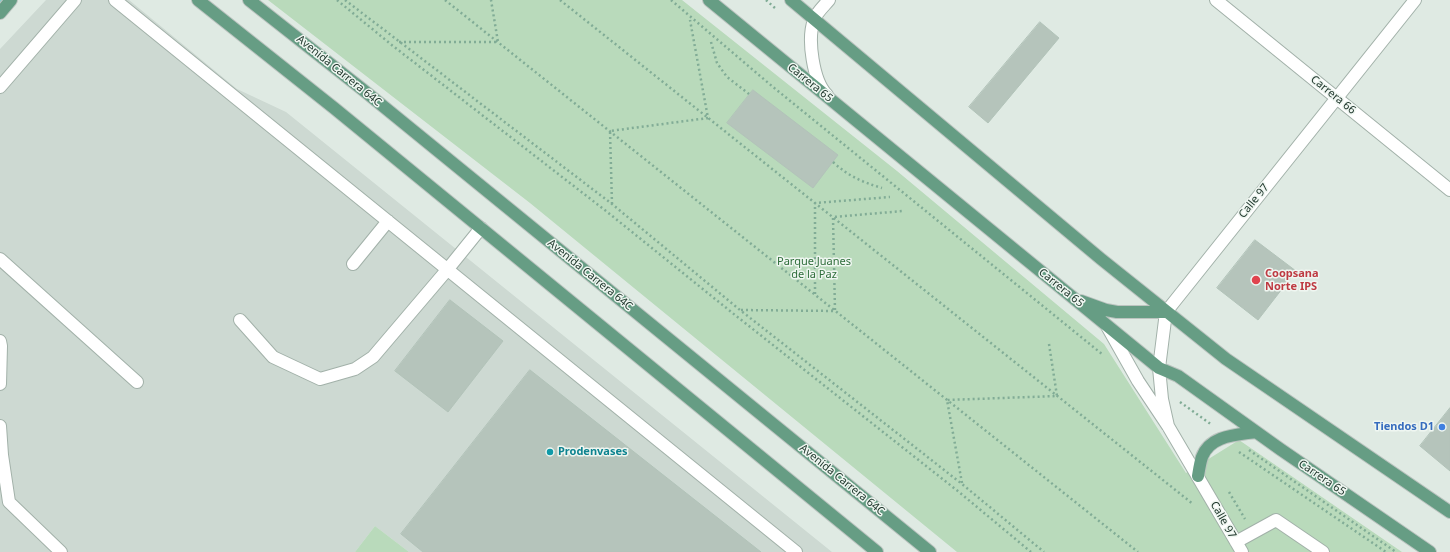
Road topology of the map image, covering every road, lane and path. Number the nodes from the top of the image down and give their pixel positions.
1 (12, 0) edge
2 (76, 0) edge
3 (115, 0) edge
4 (198, 0) edge
5 (249, 0) edge
6 (337, 0) edge
7 (345, 0) edge
8 (445, 0) edge
9 (491, 0) edge
10 (560, 0) edge
11 (671, 0) edge
12 (709, 0) edge
13 (791, 0) edge
14 (829, 0) edge
15 (1216, 0) edge
16 (1415, 0) edge
17 (0, 13) edge
18 (690, 20) dead end
19 (814, 20) junction
20 (399, 42) junction
21 (498, 42) junction
22 (711, 42) dead end
23 (0, 87) edge
24 (750, 94) dead end
25 (1336, 97) junction
26 (834, 102) junction
27 (708, 118) junction
28 (610, 131) junction
29 (833, 162) dead end
30 (882, 188) dead end
31 (1450, 190) edge
32 (890, 197) dead end
33 (815, 203) junction
34 (612, 204) junction
35 (903, 211) dead end
36 (833, 217) junction
37 (388, 221) junction
38 (481, 228) junction
39 (0, 259) edge
40 (353, 264) dead end
41 (448, 270) junction
42 (815, 294) junction
43 (1073, 298) junction
44 (740, 310) junction
45 (835, 311) junction
46 (1166, 312) junction
47 (240, 320) dead end
48 (1107, 326) junction
49 (0, 341) edge
50 (1048, 344) dead end
51 (1105, 356) dead end
52 (1159, 368) junction
53 (137, 382) dead end
54 (0, 384) edge
55 (1057, 396) junction
56 (947, 400) junction
57 (1177, 401) dead end
58 (0, 426) edge
59 (1168, 426) junction
60 (1217, 428) dead end
61 (1256, 432) junction
62 (1246, 449) dead end
63 (1235, 452) dead end
64 (1198, 476) junction
65 (962, 484) junction
66 (1224, 486) dead end
67 (1196, 507) dead end
68 (1450, 512) edge
69 (1254, 532) junction
70 (1239, 547) edge
71 (61, 552) edge
72 (796, 552) edge
73 (877, 552) edge
74 (930, 552) edge
75 (1031, 552) edge
76 (1044, 552) edge
77 (1138, 552) edge
78 (1323, 552) edge
79 (1386, 552) edge
80 (1396, 552) edge
81 (1430, 552) edge

1 - 17 main road
2 - 23 street
3 - 37 street
4 - 38 main road
5 - 74 main road, Avenida Carrera 64C
6 - 75 path
7 - 20 path
8 - 21 path
9 - 21 path
10 - 27 path
11 - 51 path
12 - 26 main road, Carrera 65
13 - 19 main road
14 - 19 street
15 - 25 street, Carrera 66
16 - 25 street, Calle 97
18 - 27 path
19 - 26 street
19 - 46 main road
20 - 21 path
20 - 34 path
21 - 28 path
22 - 24 path
25 - 31 street, Carrera 66
25 - 46 street, Calle 97
26 - 43 main road, Carrera 65
27 - 28 path
27 - 33 path
28 - 34 path
28 - 42 path
29 - 30 path
32 - 33 path
33 - 36 path
33 - 42 path
34 - 44 path
35 - 36 path
36 - 45 path
36 - 55 path
37 - 40 street
37 - 41 street
38 - 41 street
38 - 73 main road
39 - 53 street
41 - 47 street
41 - 72 street
42 - 45 path
43 - 46 main road
43 - 48 main road, Carrera 65
44 - 45 path
44 - 65 path
45 - 56 path
46 - 52 street, Calle 97
46 - 68 main road
48 - 52 main road, Carrera 65
48 - 59 street, Calle 97
49 - 54 street
50 - 55 path
52 - 59 street, Calle 97
52 - 61 main road, Carrera 65
55 - 56 path
55 - 67 path
56 - 65 path
56 - 77 path
57 - 60 path
58 - 71 street
59 - 64 street, Calle 97
61 - 64 main road
61 - 81 main road, Carrera 65
62 - 80 path
63 - 79 path
64 - 70 street, Calle 97
65 - 76 path
66 - 69 path
69 - 70 street
69 - 78 street

